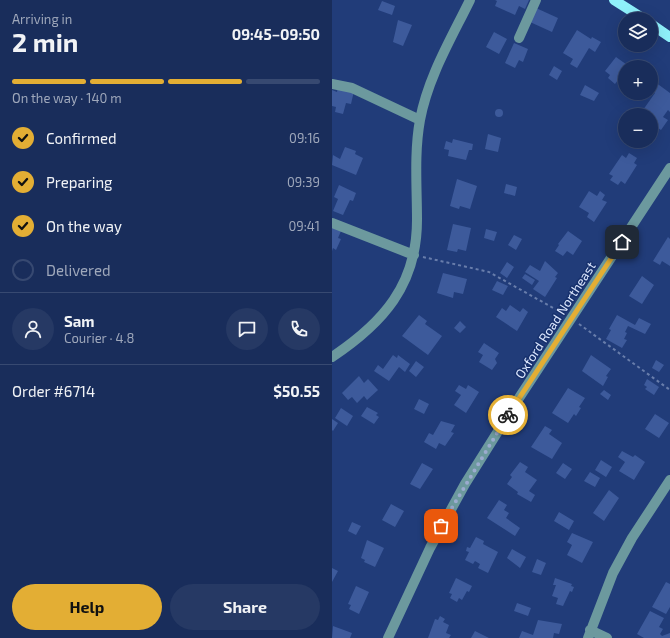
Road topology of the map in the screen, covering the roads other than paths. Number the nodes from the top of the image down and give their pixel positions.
1 (470, 0) edge
2 (536, 0) edge
3 (614, 0) edge
4 (633, 12) edge
5 (658, 29) edge
6 (670, 37) edge
7 (519, 38) dead end
8 (332, 84) edge
9 (420, 120) junction
10 (670, 168) edge
11 (332, 223) edge
12 (414, 255) junction
13 (332, 357) edge
14 (670, 480) edge
15 (589, 634) edge
16 (388, 638) edge
17 (607, 638) edge

1 - 9 street
2 - 7 street
3 - 4 main road
5 - 6 main road
8 - 9 street
9 - 12 street
10 - 16 street, Oxford Road Northeast
11 - 12 street
12 - 13 street
14 - 15 street
15 - 17 street

